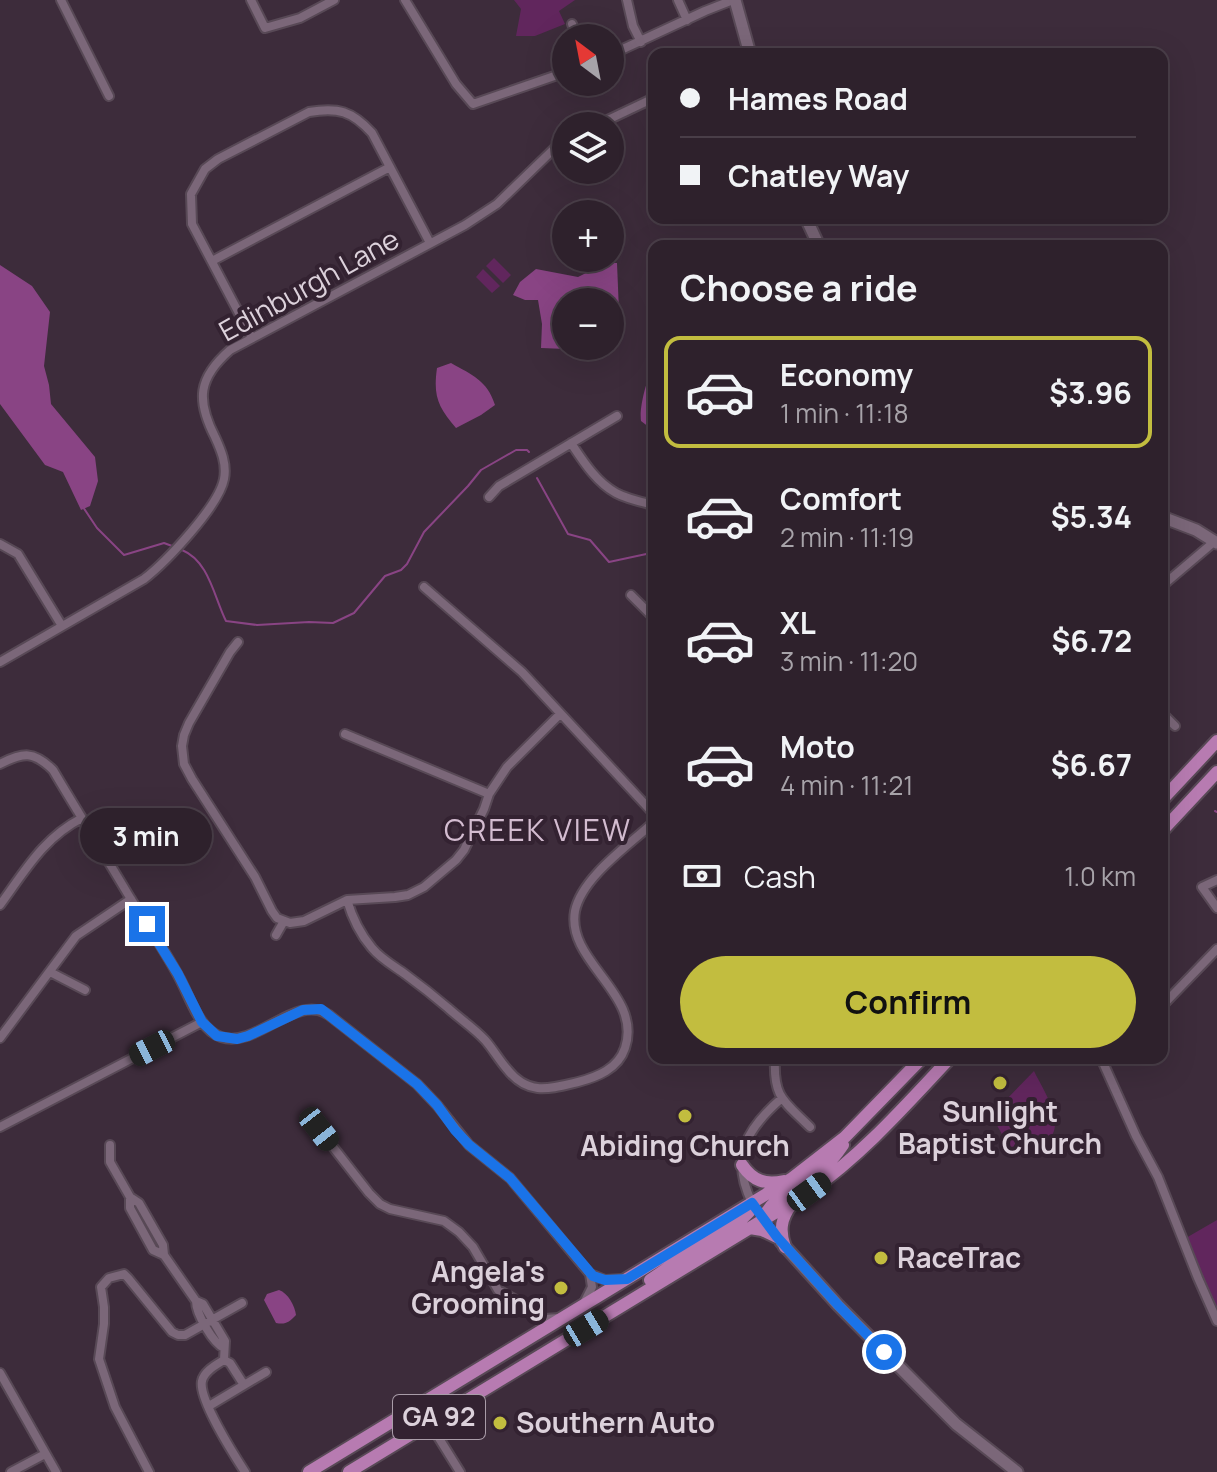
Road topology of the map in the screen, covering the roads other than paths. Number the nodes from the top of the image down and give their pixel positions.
1 (61, 0) edge
2 (251, 0) edge
3 (334, 0) edge
4 (405, 0) edge
5 (627, 0) edge
6 (678, 0) edge
7 (734, 0) edge
8 (687, 20) junction
9 (641, 42) junction
10 (748, 48) edge
11 (624, 49) edge
12 (552, 77) edge
13 (109, 96) dead end
14 (648, 101) edge
15 (624, 112) edge
16 (552, 151) edge
17 (390, 167) junction
18 (430, 243) junction
19 (212, 261) junction
20 (252, 338) junction
21 (617, 416) dead end
22 (571, 443) junction
23 (489, 497) dead end
24 (648, 503) edge
25 (1168, 519) edge
26 (1216, 542) edge
27 (0, 544) edge
28 (1168, 581) edge
29 (424, 587) dead end
30 (631, 595) dead end
31 (648, 612) edge
32 (62, 626) junction
33 (238, 642) dead end
34 (0, 662) edge
35 (560, 714) junction
36 (1168, 719) edge
37 (1175, 726) dead end
38 (345, 734) dead end
39 (1217, 741) edge
40 (0, 764) edge
41 (1217, 772) edge
42 (489, 794) junction
43 (1168, 794) edge
44 (648, 808) edge
45 (82, 818) junction
46 (1168, 825) edge
47 (648, 827) edge
48 (1217, 880) edge
49 (131, 899) junction
50 (347, 900) junction
51 (0, 905) edge
52 (1217, 908) edge
53 (284, 921) junction
54 (276, 935) dead end
55 (1217, 949) edge
56 (50, 972) junction
57 (85, 990) dead end
58 (1168, 1000) edge
59 (202, 1022) junction
60 (0, 1038) edge
61 (775, 1064) edge
62 (916, 1064) edge
63 (944, 1064) edge
64 (1107, 1064) edge
65 (782, 1098) junction
66 (310, 1125) dead end
67 (0, 1127) edge
68 (810, 1127) dead end
69 (851, 1132) junction
70 (110, 1145) dead end
71 (742, 1165) junction
72 (791, 1179) junction
73 (752, 1203) junction
74 (792, 1203) junction
75 (763, 1221) junction
76 (750, 1228) junction
77 (781, 1242) junction
78 (590, 1274) junction
79 (627, 1279) junction
80 (628, 1302) junction
81 (242, 1303) dead end
82 (581, 1306) junction
83 (534, 1314) junction
84 (562, 1318) junction
85 (1217, 1321) edge
86 (209, 1322) junction
87 (529, 1338) junction
88 (224, 1360) junction
89 (266, 1372) dead end
90 (0, 1373) edge
91 (244, 1385) junction
92 (421, 1404) junction
93 (209, 1406) junction
94 (431, 1422) junction
95 (45, 1454) junction
96 (11, 1472) edge
97 (56, 1472) edge
98 (149, 1472) edge
99 (245, 1472) edge
100 (309, 1472) edge
101 (349, 1472) edge
102 (460, 1472) edge
103 (1017, 1472) edge

1 - 13 street
2 - 3 street
4 - 12 street
5 - 9 street
6 - 8 street
7 - 8 street
7 - 10 street
8 - 9 street
9 - 11 street
14 - 15 street
16 - 18 street, Edinburgh Lane
17 - 18 street
17 - 19 street
17 - 19 street
18 - 20 street, Edinburgh Lane
19 - 20 street
20 - 32 street, Edinburgh Lane
21 - 22 street
22 - 23 street
22 - 24 street
25 - 26 street
26 - 28 street
27 - 32 street
29 - 35 street
30 - 31 street
32 - 34 street, Edinburgh Lane
33 - 53 street
35 - 42 street
35 - 44 street
36 - 37 street
38 - 42 street
39 - 43 main road
40 - 45 street
41 - 46 main road
42 - 50 street
45 - 49 street
45 - 51 street
47 - 50 street
48 - 52 street
49 - 56 street
49 - 59 street
50 - 53 street
53 - 54 street
55 - 58 street
56 - 57 street
56 - 60 street
59 - 67 street
59 - 78 street
61 - 65 street
62 - 69 main road, GA 92
63 - 74 main road, GA 92
64 - 85 street
65 - 68 street
65 - 71 street
66 - 83 street
69 - 72 main road, GA 92
69 - 75 main road
70 - 86 street
71 - 72 main road
71 - 73 street
72 - 73 main road, GA 92
73 - 75 street
73 - 79 main road, GA 92
73 - 80 main road
74 - 75 main road, GA 92
74 - 77 main road
75 - 76 main road, GA 92
75 - 77 street
76 - 77 main road
76 - 80 main road, GA 92
77 - 103 street
78 - 79 street
78 - 82 street
79 - 82 main road, GA 92
80 - 94 main road, GA 92
81 - 86 street
82 - 84 main road, GA 92
83 - 84 street
83 - 87 street
84 - 87 main road, GA 92
86 - 88 street
86 - 98 street
87 - 92 main road, GA 92
88 - 91 street
88 - 93 street
89 - 91 street
90 - 95 street
91 - 93 street
92 - 94 street
92 - 100 main road, GA 92
93 - 99 street
94 - 101 main road, GA 92
94 - 102 street
95 - 96 street
95 - 97 street

